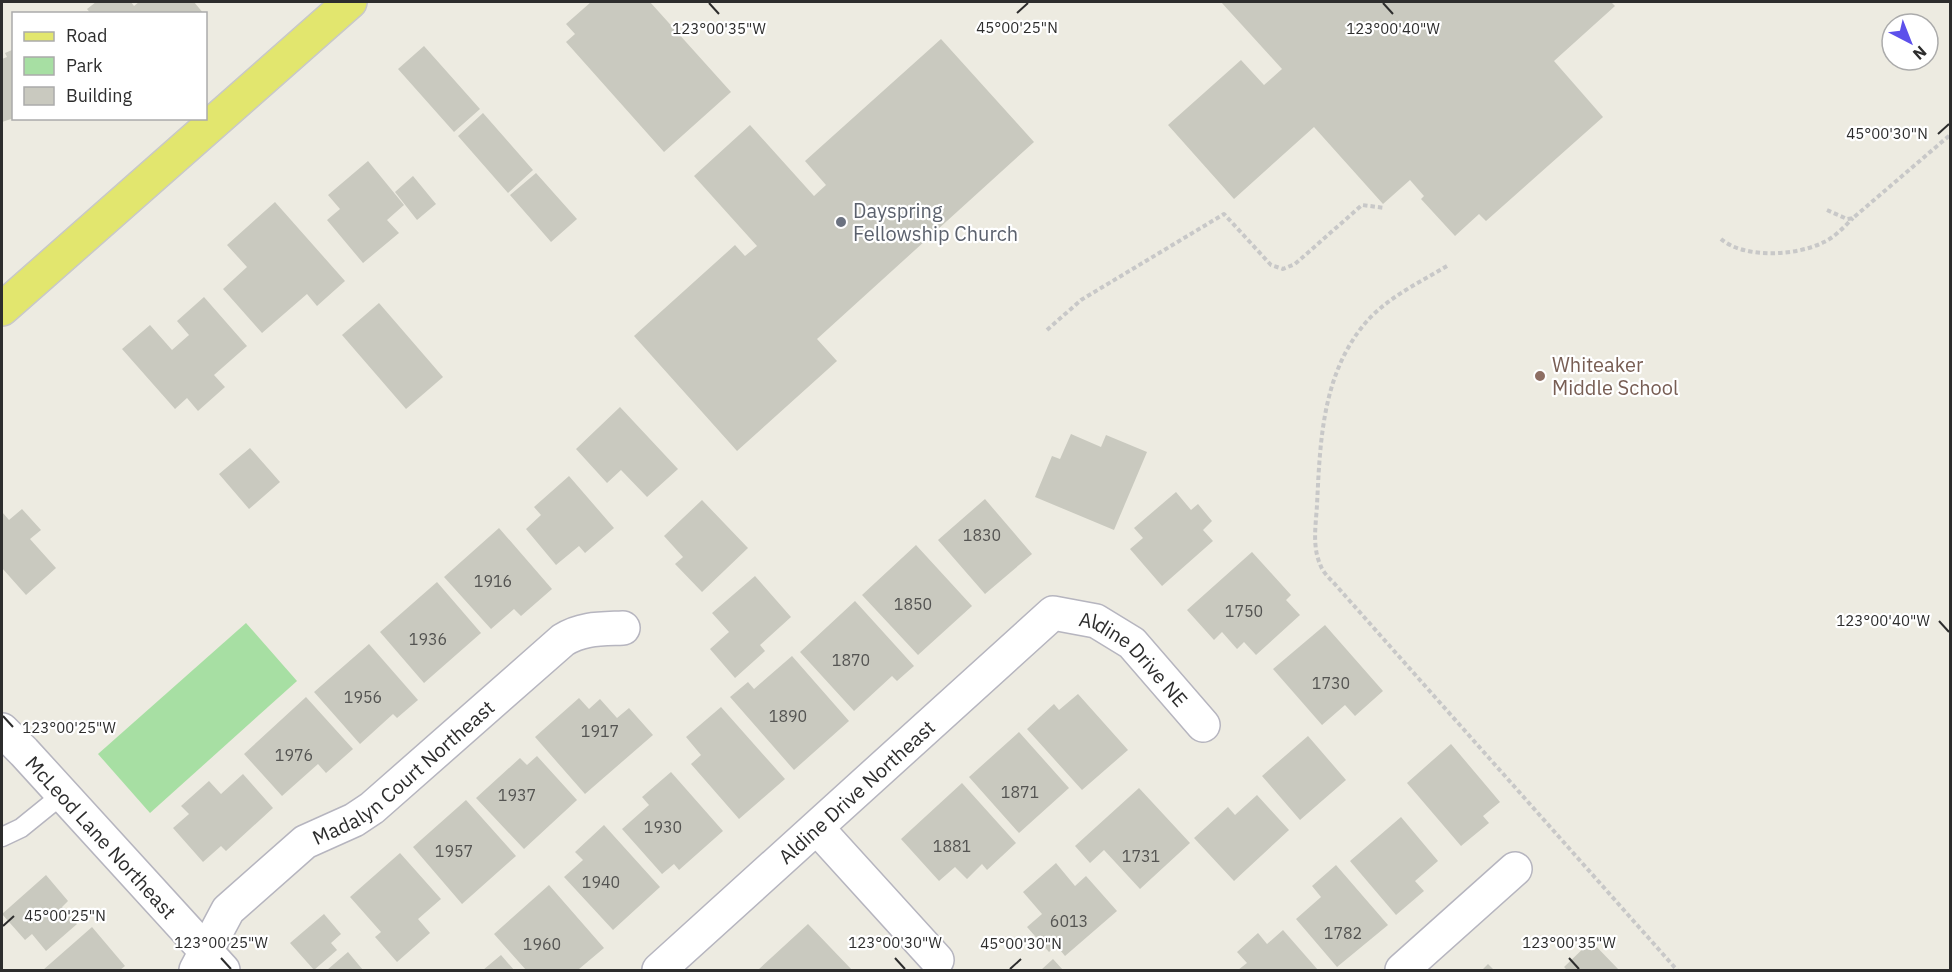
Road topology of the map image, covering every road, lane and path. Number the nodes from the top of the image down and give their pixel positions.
1 (350, 2) edge
2 (1950, 135) edge
3 (1385, 208) dead end
4 (1827, 210) dead end
5 (1853, 218) junction
6 (1721, 239) dead end
7 (1447, 266) dead end
8 (2, 309) edge
9 (1047, 330) dead end
10 (1053, 613) joint
11 (623, 628) dead end
12 (1203, 725) dead end
13 (2, 730) edge
14 (63, 794) junction
15 (817, 828) junction
16 (2, 837) edge
17 (1515, 869) dead end
18 (937, 960) dead end
19 (208, 964) edge
20 (659, 970) edge
21 (1402, 970) edge
22 (1677, 970) edge

1 - 8 main road
2 - 5 path
3 - 9 path
4 - 5 path
5 - 6 path
7 - 22 path
10 - 12 street, Aldine Drive NE
10 - 15 street, Aldine Drive Northeast
11 - 19 street, Madalyn Court Northeast
13 - 14 street, McLeod Lane Northeast
14 - 16 lane
14 - 19 street, McLeod Lane Northeast
15 - 18 street
15 - 20 street, Aldine Drive Northeast
17 - 21 street

